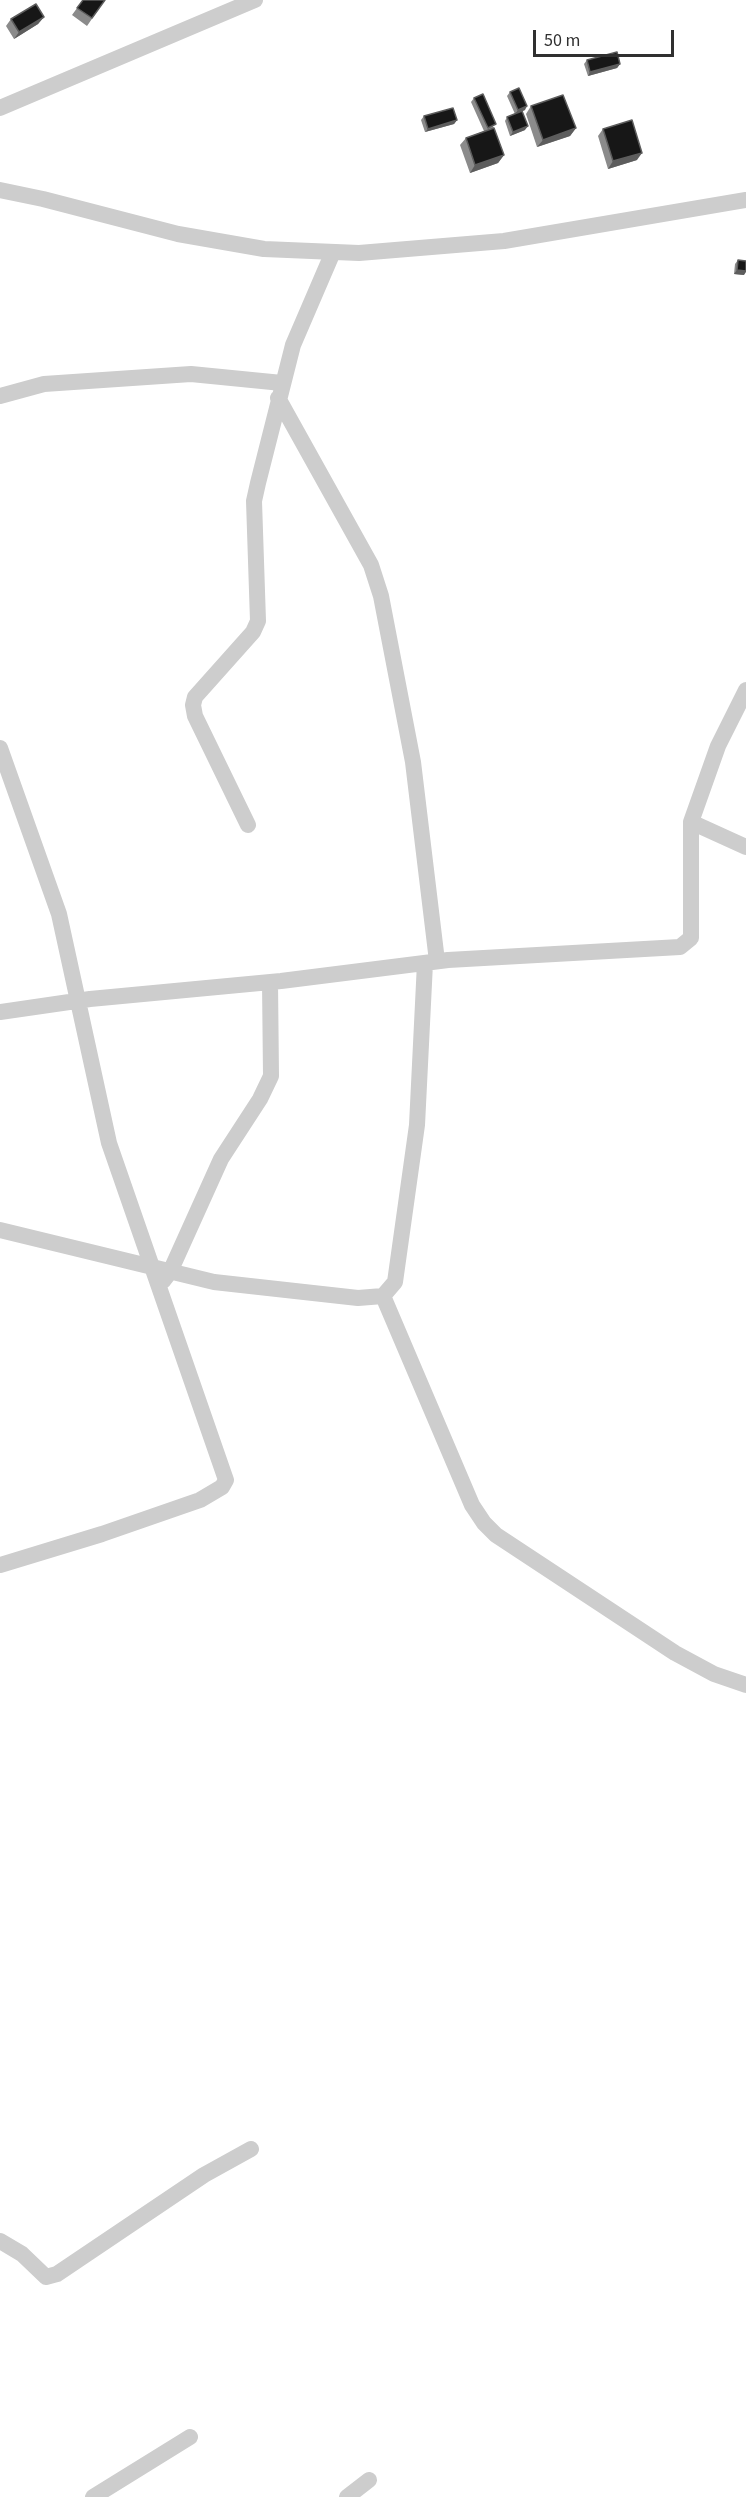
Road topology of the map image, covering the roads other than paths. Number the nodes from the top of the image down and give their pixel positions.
1 (255, 0) edge
2 (0, 108) edge
3 (0, 190) edge
4 (746, 200) edge
5 (333, 252) junction
6 (280, 390) junction
7 (0, 396) edge
8 (746, 690) edge
9 (0, 748) edge
10 (691, 822) junction
11 (248, 825) dead end
12 (746, 847) edge
13 (431, 962) junction
14 (270, 982) junction
15 (80, 1001) junction
16 (0, 1012) edge
17 (0, 1230) edge
18 (152, 1268) junction
19 (170, 1272) junction
20 (158, 1286) junction
21 (382, 1296) junction
22 (0, 1565) edge
23 (746, 1685) edge
24 (251, 2149) dead end
25 (0, 2241) edge
26 (190, 2437) dead end
27 (369, 2480) dead end
28 (93, 2497) edge
29 (347, 2497) edge

1 - 2 street
3 - 5 street
4 - 5 street
5 - 6 street
6 - 7 street
6 - 11 street
6 - 13 street
8 - 10 street
9 - 15 street
10 - 12 street
10 - 13 street
13 - 14 street
13 - 21 street
14 - 15 street
14 - 19 street
15 - 16 street
15 - 18 street
17 - 18 street
18 - 19 street
18 - 20 street
19 - 20 street
19 - 21 street
20 - 22 street
21 - 23 street
24 - 25 street
26 - 28 street
27 - 29 street

